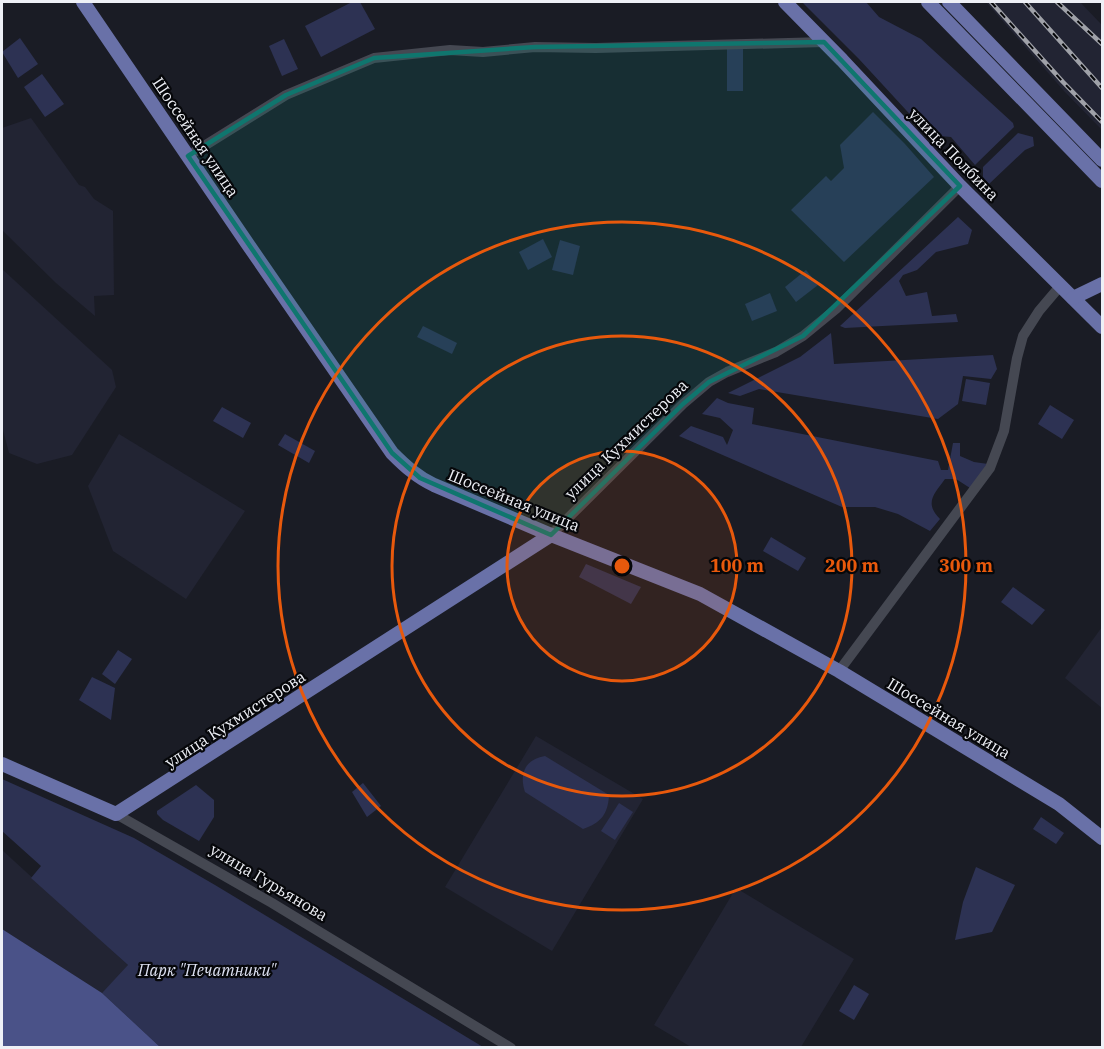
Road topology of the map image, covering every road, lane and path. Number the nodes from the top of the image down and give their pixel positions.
1 (84, 2) edge
2 (784, 2) edge
3 (928, 2) edge
4 (949, 2) edge
5 (824, 42) junction
6 (188, 156) junction
7 (1102, 160) edge
8 (1102, 181) edge
9 (960, 186) junction
10 (1102, 284) edge
11 (1061, 285) junction
12 (1073, 298) junction
13 (1102, 327) edge
14 (551, 535) junction
15 (839, 671) junction
16 (2, 764) edge
17 (116, 814) junction
18 (1102, 838) edge
19 (511, 1047) edge

1 - 6 main road, Шоссейная улица
2 - 5 main road, улица Полбина
3 - 8 main road
4 - 7 main road
5 - 6 street
5 - 9 main road, улица Полбина
6 - 14 main road, Шоссейная улица
9 - 11 main road, улица Полбина
9 - 14 street, улица Кухмистерова
10 - 12 main road
11 - 12 main road, улица Полбина
11 - 15 street
12 - 13 main road, улица Полбина
14 - 15 main road, Шоссейная улица
14 - 17 main road, улица Кухмистерова
15 - 18 main road, Шоссейная улица
16 - 17 main road, улица Гурьянова
17 - 19 street, улица Гурьянова

